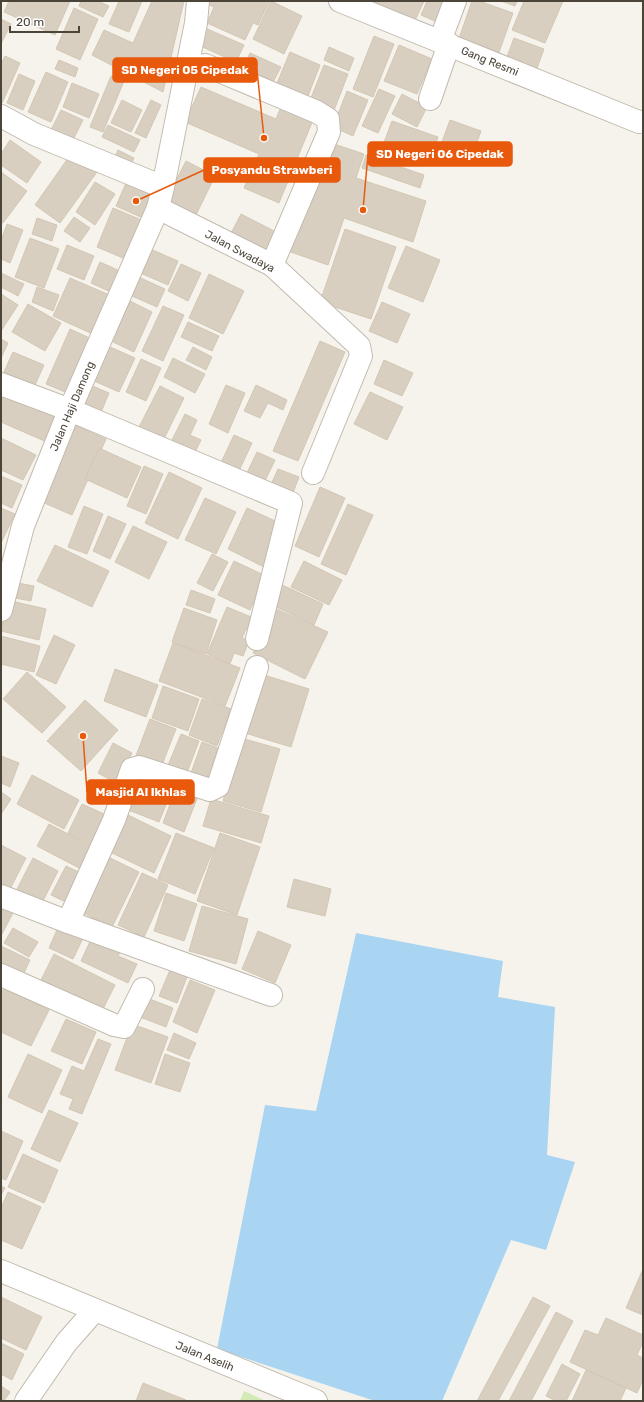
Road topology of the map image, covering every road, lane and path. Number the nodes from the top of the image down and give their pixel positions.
1 (198, 1) edge
2 (340, 1) edge
3 (455, 1) edge
4 (445, 43) junction
5 (205, 64) dead end
6 (430, 99) dead end
7 (1, 116) edge
8 (639, 122) dead end
9 (163, 187) junction
10 (158, 208) junction
11 (272, 265) junction
12 (1, 384) edge
13 (70, 410) junction
14 (313, 473) dead end
15 (1, 610) edge
16 (257, 639) dead end
17 (257, 667) dead end
18 (1, 896) edge
19 (68, 922) junction
20 (1, 975) edge
21 (144, 989) dead end
22 (272, 995) dead end
23 (1, 1271) edge
24 (94, 1311) junction
25 (26, 1401) edge
26 (316, 1401) edge

1 - 9 street
2 - 4 street, Gang Resmi
3 - 4 street
4 - 6 street
4 - 8 street, Gang Resmi
5 - 11 street
7 - 9 street
9 - 10 street
10 - 11 street, Jalan Swadaya
10 - 13 street, Jalan Haji Damong
11 - 14 street, Jalan Swadaya
12 - 13 street
13 - 15 street, Jalan Haji Damong
13 - 16 street
17 - 19 street
18 - 19 street
19 - 22 street
20 - 21 street
23 - 24 street, Jalan Aselih
24 - 25 street
24 - 26 street, Jalan Aselih

